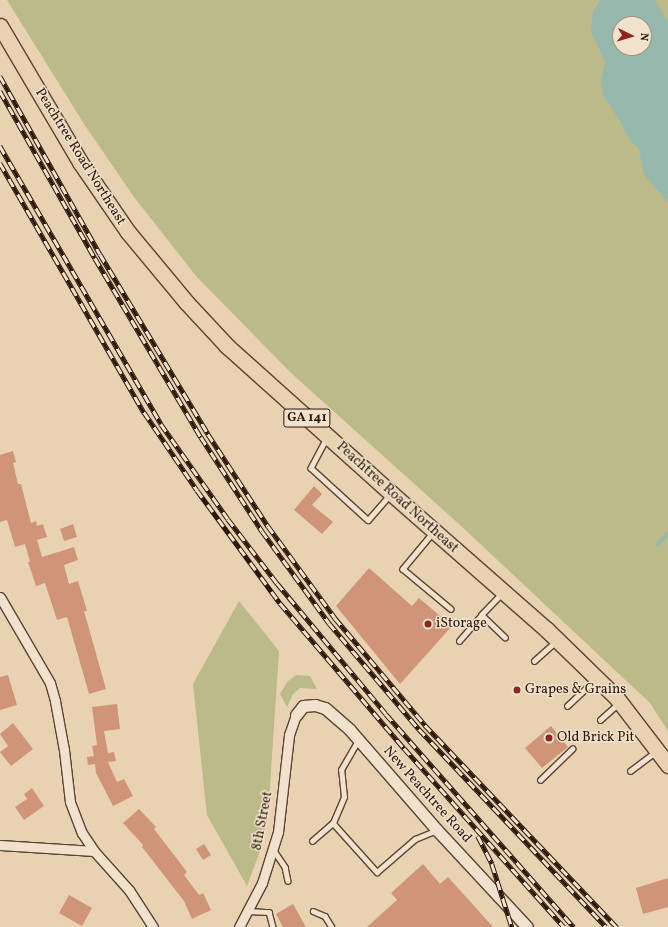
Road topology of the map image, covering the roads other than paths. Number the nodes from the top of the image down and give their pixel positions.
1 (0, 26) edge
2 (328, 436) junction
3 (391, 493) junction
4 (434, 531) junction
5 (504, 592) junction
6 (0, 597) edge
7 (451, 609) dead end
8 (482, 615) junction
9 (505, 637) dead end
10 (557, 640) junction
11 (459, 642) dead end
12 (534, 661) dead end
13 (597, 678) junction
14 (620, 702) junction
15 (567, 706) dead end
16 (296, 715) joint
17 (600, 720) dead end
18 (358, 740) junction
19 (572, 749) dead end
20 (658, 749) junction
21 (668, 765) edge
22 (630, 771) dead end
23 (540, 780) dead end
24 (333, 823) junction
25 (437, 830) junction
26 (312, 841) dead end
27 (0, 845) edge
28 (273, 849) junction
29 (94, 851) junction
30 (288, 881) dead end
31 (312, 911) dead end
32 (248, 912) junction
33 (153, 927) edge
34 (239, 927) edge
35 (274, 927) edge
36 (332, 927) edge
37 (527, 927) edge

1 - 2 highway, Peachtree Road Northeast / GA 141
2 - 3 highway, Peachtree Road Northeast / GA 141
2 - 3 lane
3 - 4 highway, Peachtree Road Northeast / GA 141
4 - 5 highway, Peachtree Road Northeast / GA 141
4 - 7 lane
5 - 8 lane
5 - 10 highway, Peachtree Road Northeast / GA 141
6 - 29 street
8 - 9 lane
8 - 11 lane
10 - 12 lane
10 - 13 highway, Peachtree Road Northeast / GA 141
13 - 14 highway, Peachtree Road Northeast / GA 141
13 - 15 lane
14 - 17 lane
14 - 20 highway, Peachtree Road Northeast / GA 141
16 - 18 street, New Peachtree Road
16 - 28 street, 8th Street
18 - 24 lane
18 - 25 street, New Peachtree Road
19 - 23 lane
20 - 21 highway, Peachtree Road Northeast / GA 141
20 - 22 lane
24 - 25 lane
24 - 26 lane
25 - 37 street, New Peachtree Road
27 - 29 street
28 - 30 lane
28 - 32 street, 8th Street
29 - 33 street
31 - 36 lane
32 - 34 street, 8th Street
32 - 35 lane

